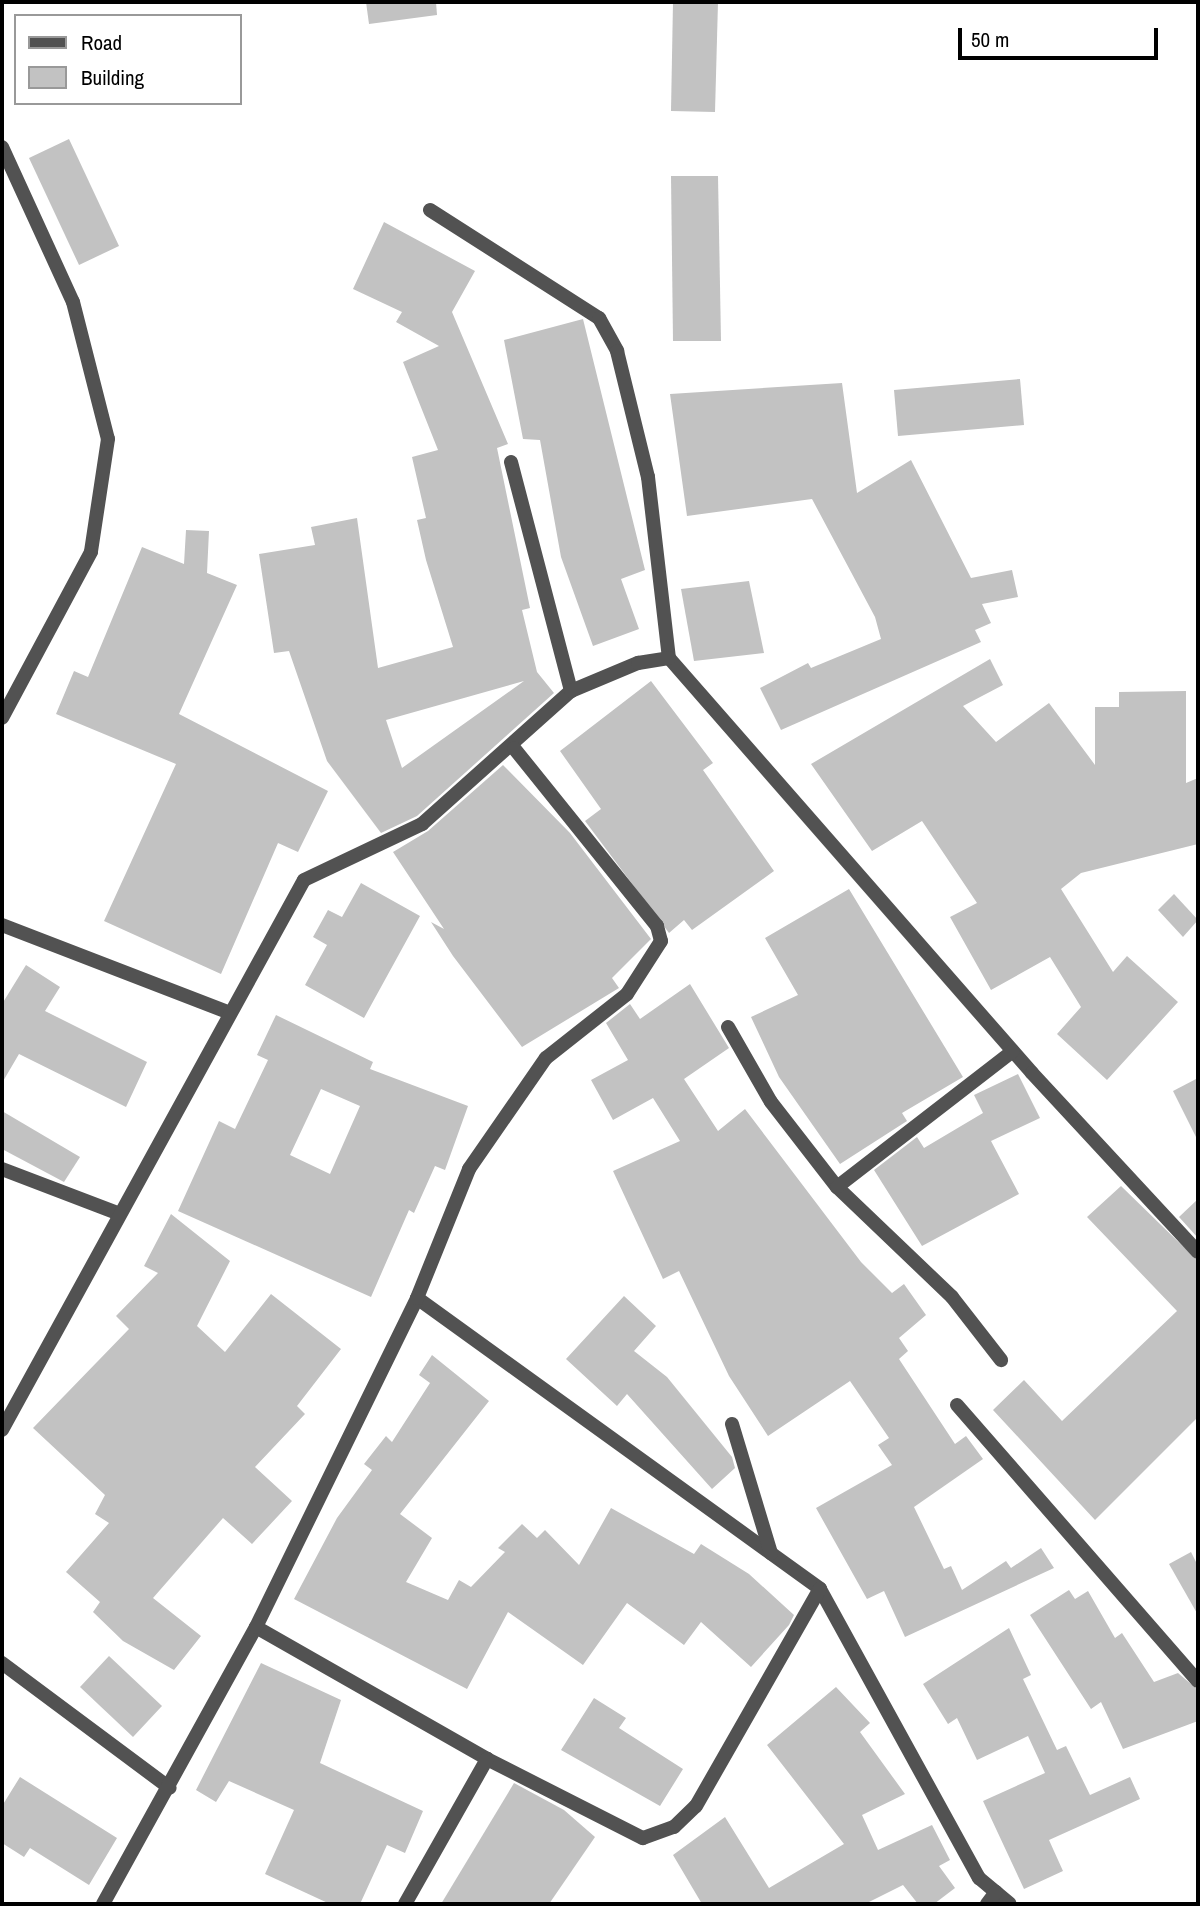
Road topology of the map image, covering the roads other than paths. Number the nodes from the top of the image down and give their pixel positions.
1 (2, 147) edge
2 (430, 210) dead end
3 (511, 462) dead end
4 (669, 658) junction
5 (571, 691) junction
6 (2, 718) edge
7 (514, 748) junction
8 (2, 925) edge
9 (230, 1013) junction
10 (728, 1027) dead end
11 (1013, 1051) junction
12 (2, 1169) edge
13 (837, 1186) junction
14 (117, 1213) junction
15 (1198, 1252) edge
16 (417, 1298) junction
17 (1001, 1360) dead end
18 (957, 1405) dead end
19 (732, 1424) dead end
20 (2, 1430) edge
21 (771, 1553) junction
22 (820, 1590) junction
23 (256, 1627) junction
24 (2, 1663) edge
25 (1198, 1681) edge
26 (486, 1759) junction
27 (170, 1788) junction
28 (991, 1898) edge
29 (103, 1904) edge
30 (405, 1904) edge
31 (1010, 1904) edge

1 - 6 street
2 - 4 street
3 - 5 street
4 - 5 street
4 - 11 street
5 - 7 street
7 - 9 street
7 - 16 street
8 - 9 street
9 - 14 street
10 - 13 street
11 - 13 street
11 - 15 street
12 - 14 street
13 - 17 street
14 - 20 street
16 - 21 street
16 - 23 street
18 - 25 street
19 - 21 street
21 - 22 street
22 - 26 street
22 - 28 street
23 - 26 street
23 - 27 street
24 - 27 street
26 - 30 street
27 - 29 street
28 - 31 street

